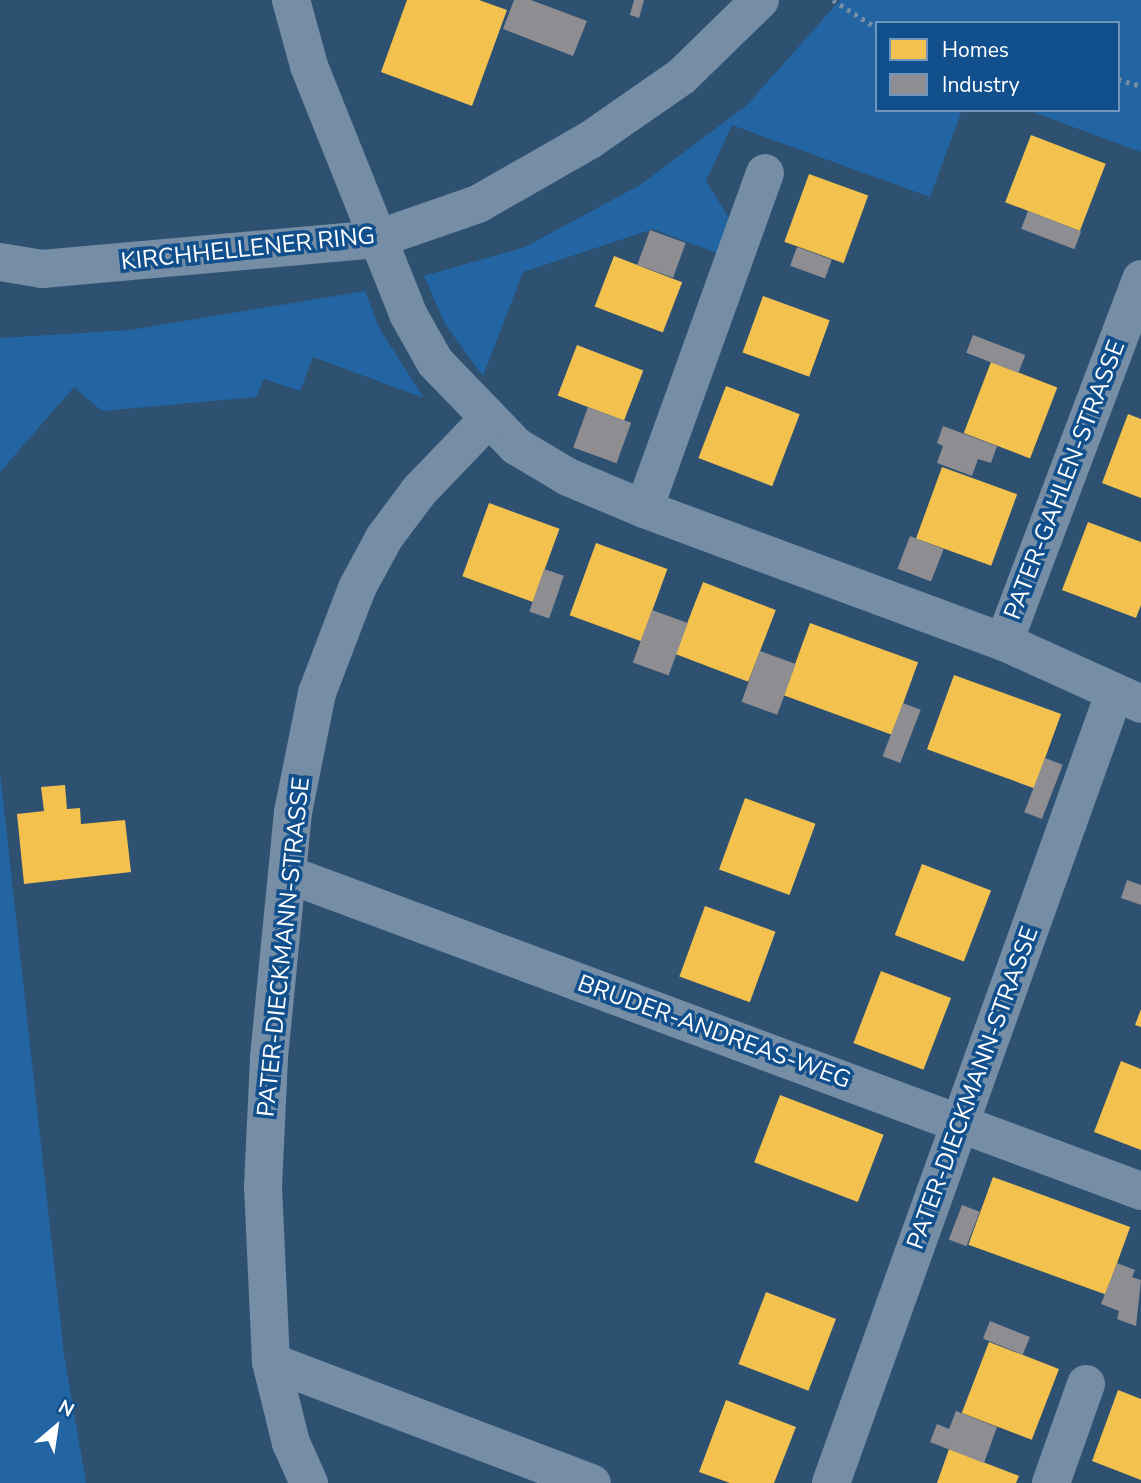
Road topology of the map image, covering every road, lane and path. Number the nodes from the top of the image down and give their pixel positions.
1 (291, 0) edge
2 (760, 0) edge
3 (833, 0) edge
4 (875, 28) edge
5 (1120, 80) edge
6 (1141, 86) edge
7 (765, 173) dead end
8 (377, 239) junction
9 (0, 262) edge
10 (1141, 279) edge
11 (488, 419) junction
12 (644, 509) junction
13 (1004, 642) junction
14 (1128, 699) edge
15 (287, 874) junction
16 (960, 1124) junction
17 (1141, 1191) edge
18 (271, 1362) junction
19 (1086, 1384) dead end
20 (309, 1483) edge
21 (592, 1483) edge
22 (831, 1483) edge
23 (1051, 1483) edge

1 - 8 street, PATER-GAHLEN-STRASSE
2 - 8 street, KIRCHHELLENER RING
3 - 4 path
5 - 6 path
7 - 12 street
8 - 9 street, KIRCHHELLENER RING
8 - 11 street, PATER-GAHLEN-STRASSE
10 - 13 street, PATER-GAHLEN-STRASSE
11 - 12 street, PATER-GAHLEN-STRASSE
11 - 15 street, PATER-DIECKMANN-STRASSE
12 - 13 street, PATER-GAHLEN-STRASSE
13 - 14 street, PATER-GAHLEN-STRASSE
14 - 16 street, PATER-DIECKMANN-STRASSE
15 - 16 street, BRUDER-ANDREAS-WEG
15 - 18 street, PATER-DIECKMANN-STRASSE
16 - 17 street, BRUDER-ANDREAS-WEG
16 - 22 street, PATER-DIECKMANN-STRASSE
18 - 20 street, PATER-DIECKMANN-STRASSE
18 - 21 street
19 - 23 street

